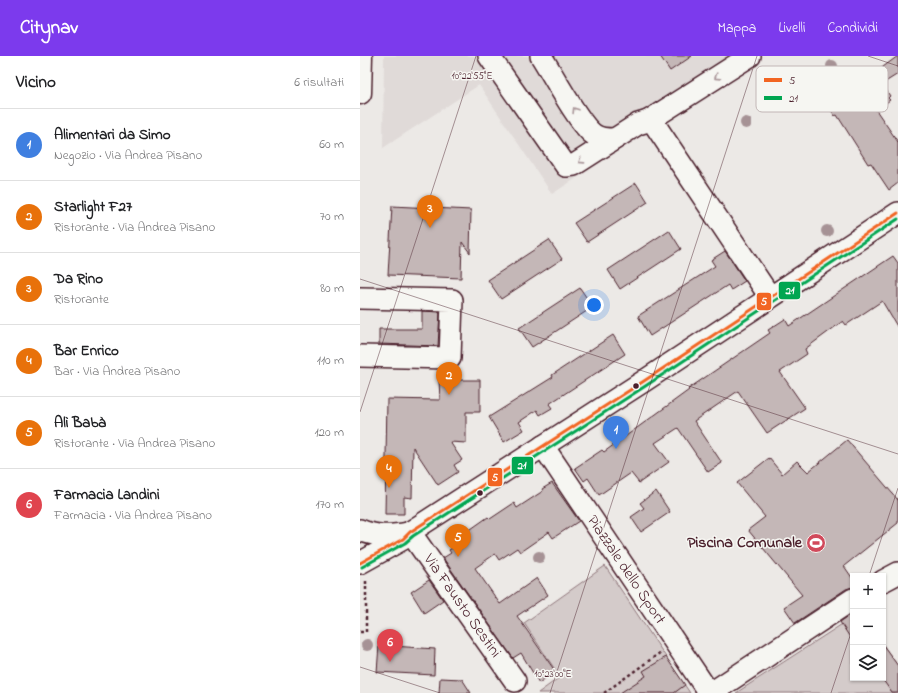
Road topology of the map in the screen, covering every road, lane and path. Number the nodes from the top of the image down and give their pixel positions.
1 (361, 56) edge
2 (489, 56) edge
3 (541, 56) edge
4 (750, 56) edge
5 (360, 93) edge
6 (648, 121) junction
7 (614, 139) junction
8 (898, 213) edge
9 (770, 297) junction
10 (360, 298) edge
11 (360, 356) edge
12 (543, 446) junction
13 (360, 530) edge
14 (410, 532) junction
15 (365, 569) edge
16 (898, 573) edge
17 (886, 579) edge
18 (850, 602) edge
19 (360, 632) edge
20 (674, 642) junction
21 (514, 681) dead end
22 (604, 693) edge
23 (710, 693) edge

1 - 5 main road
7 -> 2 street
7 -> 3 street
4 -> 6 street
6 - 7 street
6 - 9 street
8 - 9 street
9 - 12 street
10 - 11 street
12 - 14 street
12 - 20 street, Piazzale dello Sport
13 - 14 street
14 - 15 street
14 - 21 street, Via Fausto Sestini
15 - 19 path
16 - 17 street
18 - 23 street, Piazzale dello Sport
20 - 22 path
20 - 23 street, Piazzale dello Sport

